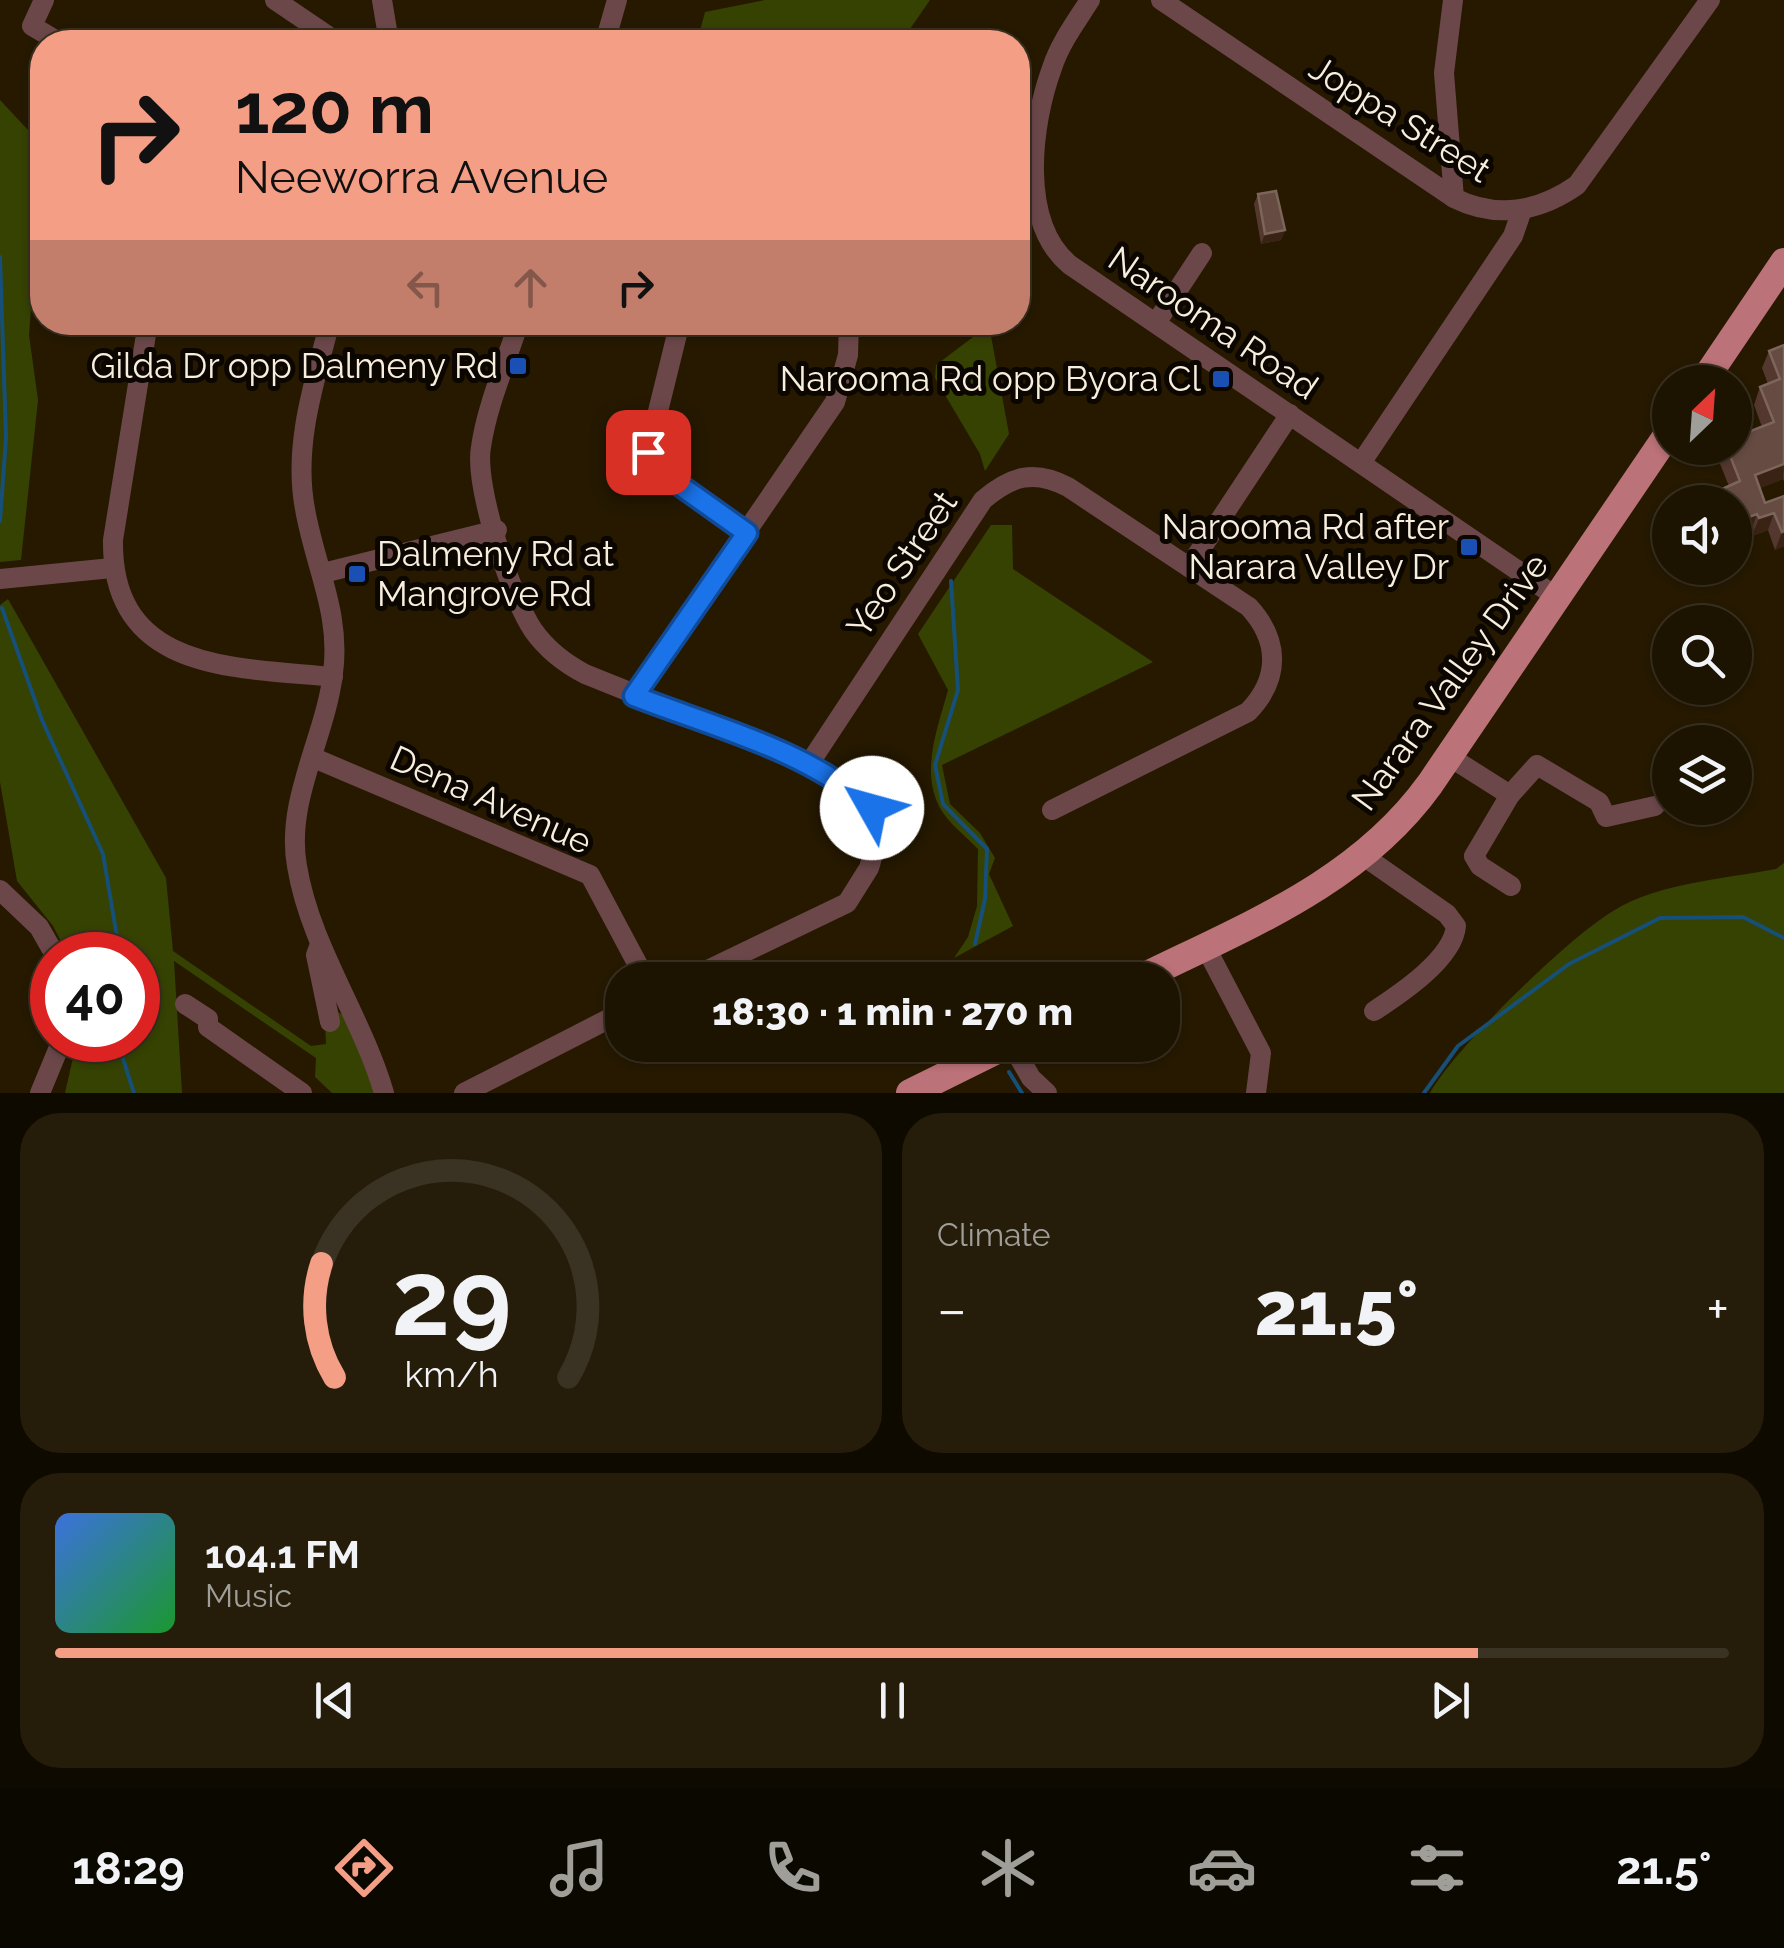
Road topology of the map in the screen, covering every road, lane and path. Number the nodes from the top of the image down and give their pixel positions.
1 (44, 0) edge
2 (275, 0) edge
3 (382, 0) edge
4 (617, 0) edge
5 (1090, 0) edge
6 (1161, 0) edge
7 (1453, 0) edge
8 (1710, 0) edge
9 (38, 30) edge
10 (319, 30) edge
11 (388, 30) edge
12 (608, 30) edge
13 (1454, 198) junction
14 (1522, 210) junction
15 (1202, 253) dead end
16 (1784, 262) edge
17 (1156, 323) junction
18 (146, 335) edge
19 (327, 335) edge
20 (515, 335) edge
21 (677, 335) edge
22 (849, 335) edge
23 (1714, 365) edge
24 (1290, 414) junction
25 (1652, 458) edge
26 (1362, 463) junction
27 (496, 530) junction
28 (747, 533) junction
29 (1189, 567) junction
30 (112, 568) junction
31 (324, 573) junction
32 (0, 579) edge
33 (1558, 598) junction
34 (333, 677) junction
35 (634, 696) junction
36 (1450, 756) junction
37 (314, 758) junction
38 (809, 764) junction
39 (1510, 795) junction
40 (1652, 807) edge
41 (1052, 810) dead end
42 (1365, 856) junction
43 (1511, 886) dead end
44 (0, 890) edge
45 (42, 932) edge
46 (321, 941) junction
47 (1205, 946) junction
48 (636, 962) edge
49 (724, 962) edge
50 (1173, 962) edge
51 (185, 1004) dead end
52 (1374, 1011) dead end
53 (605, 1021) edge
54 (330, 1022) dead end
55 (53, 1062) edge
56 (974, 1062) edge
57 (1020, 1062) edge
58 (302, 1085) edge
59 (40, 1093) edge
60 (321, 1093) edge
61 (384, 1093) edge
62 (464, 1093) edge
63 (910, 1093) edge
64 (1047, 1093) edge
65 (1256, 1093) edge

1 - 9 street
2 - 10 street
3 - 11 street
4 - 12 street
5 - 17 street, Narooma Road
6 - 13 street, Joppa Street
7 - 13 street
8 - 14 street, Joppa Street
13 - 14 street, Joppa Street
14 - 26 street
15 - 17 street
16 - 23 main road
17 - 24 street, Narooma Road
18 - 30 street
19 - 31 street
20 - 27 street
21 - 28 street
22 - 28 street
24 - 26 street, Narooma Road
24 - 29 street
25 - 33 main road, Narara Valley Drive
26 - 33 street, Narooma Road
27 - 31 street
27 - 35 street
28 - 35 street
29 - 38 street, Yeo Street
29 - 41 street, Yeo Street
30 - 32 street
30 - 34 street
31 - 34 street
33 - 36 main road, Narara Valley Drive
34 - 37 street
35 - 38 street
36 - 39 street
36 - 42 main road, Narara Valley Drive
37 - 46 street
37 - 48 street, Dena Avenue
38 - 49 street
39 - 40 street
39 - 43 street
42 - 47 main road, Narara Valley Drive
42 - 52 street
44 - 45 street
46 - 54 street
46 - 61 street
47 - 50 main road, Narara Valley Drive
47 - 65 street
51 - 58 street
53 - 62 street
55 - 59 street
56 - 63 main road
57 - 64 street
58 - 60 street

